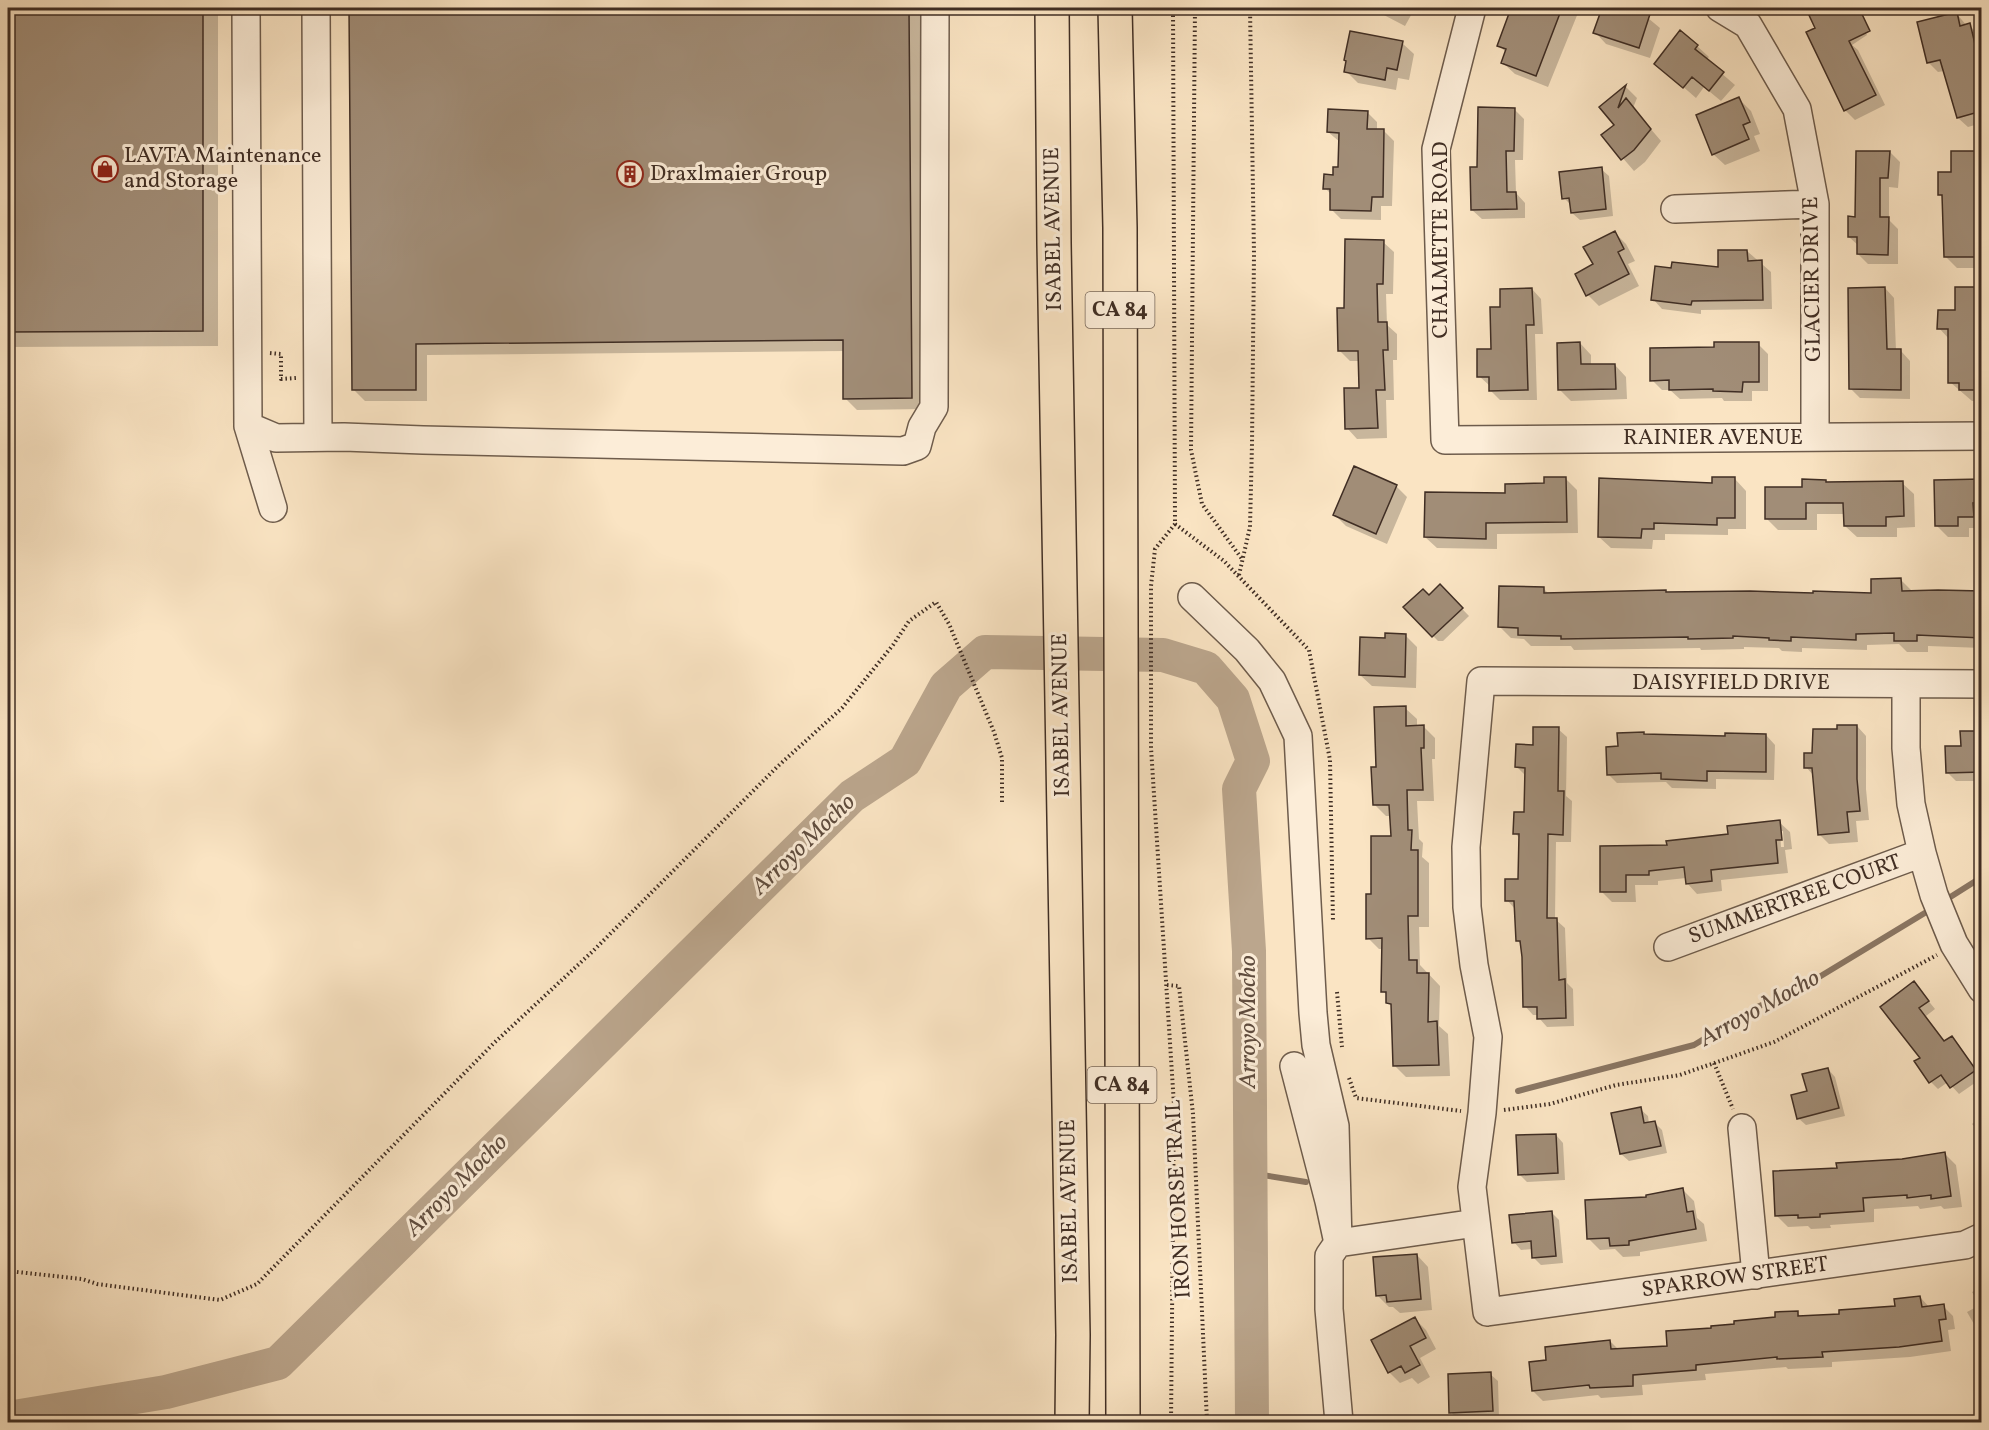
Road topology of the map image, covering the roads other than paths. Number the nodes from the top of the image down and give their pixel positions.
1 (246, 8) edge
2 (316, 8) edge
3 (935, 8) edge
4 (1052, 8) edge
5 (1115, 8) edge
6 (1472, 8) edge
7 (1720, 8) edge
8 (1815, 204) junction
9 (1675, 209) dead end
10 (248, 426) junction
11 (1982, 436) edge
12 (318, 437) junction
13 (1815, 437) junction
14 (1445, 440) joint
15 (273, 508) dead end
16 (1192, 597) dead end
17 (1906, 684) junction
18 (1982, 684) edge
19 (1922, 853) junction
20 (1668, 947) dead end
21 (1982, 989) edge
22 (1294, 1066) dead end
23 (1742, 1128) road end
24 (1476, 1223) junction
25 (1982, 1237) edge
26 (1338, 1243) junction
27 (1756, 1275) junction
28 (1072, 1422) edge
29 (1123, 1422) edge
30 (1338, 1422) edge

1 - 10 street
2 - 12 street
3 - 12 street
4 - 28 highway, ISABEL AVENUE
5 - 29 highway, CA 84
6 - 14 street, CHALMETTE ROAD
7 - 8 street, GLACIER DRIVE
8 - 9 street
8 - 13 street, GLACIER DRIVE
10 - 12 street
10 - 15 street
11 - 13 street, RAINIER AVENUE
13 - 14 street, RAINIER AVENUE
16 - 26 street
17 - 18 street, DAISYFIELD DRIVE
17 - 19 street
17 - 24 street, DAISYFIELD DRIVE
19 - 20 street, SUMMERTREE COURT
19 - 21 street
22 - 26 street
23 - 27 street
24 - 26 street
24 - 27 street, SPARROW STREET
25 - 27 street, SPARROW STREET
26 - 30 street

